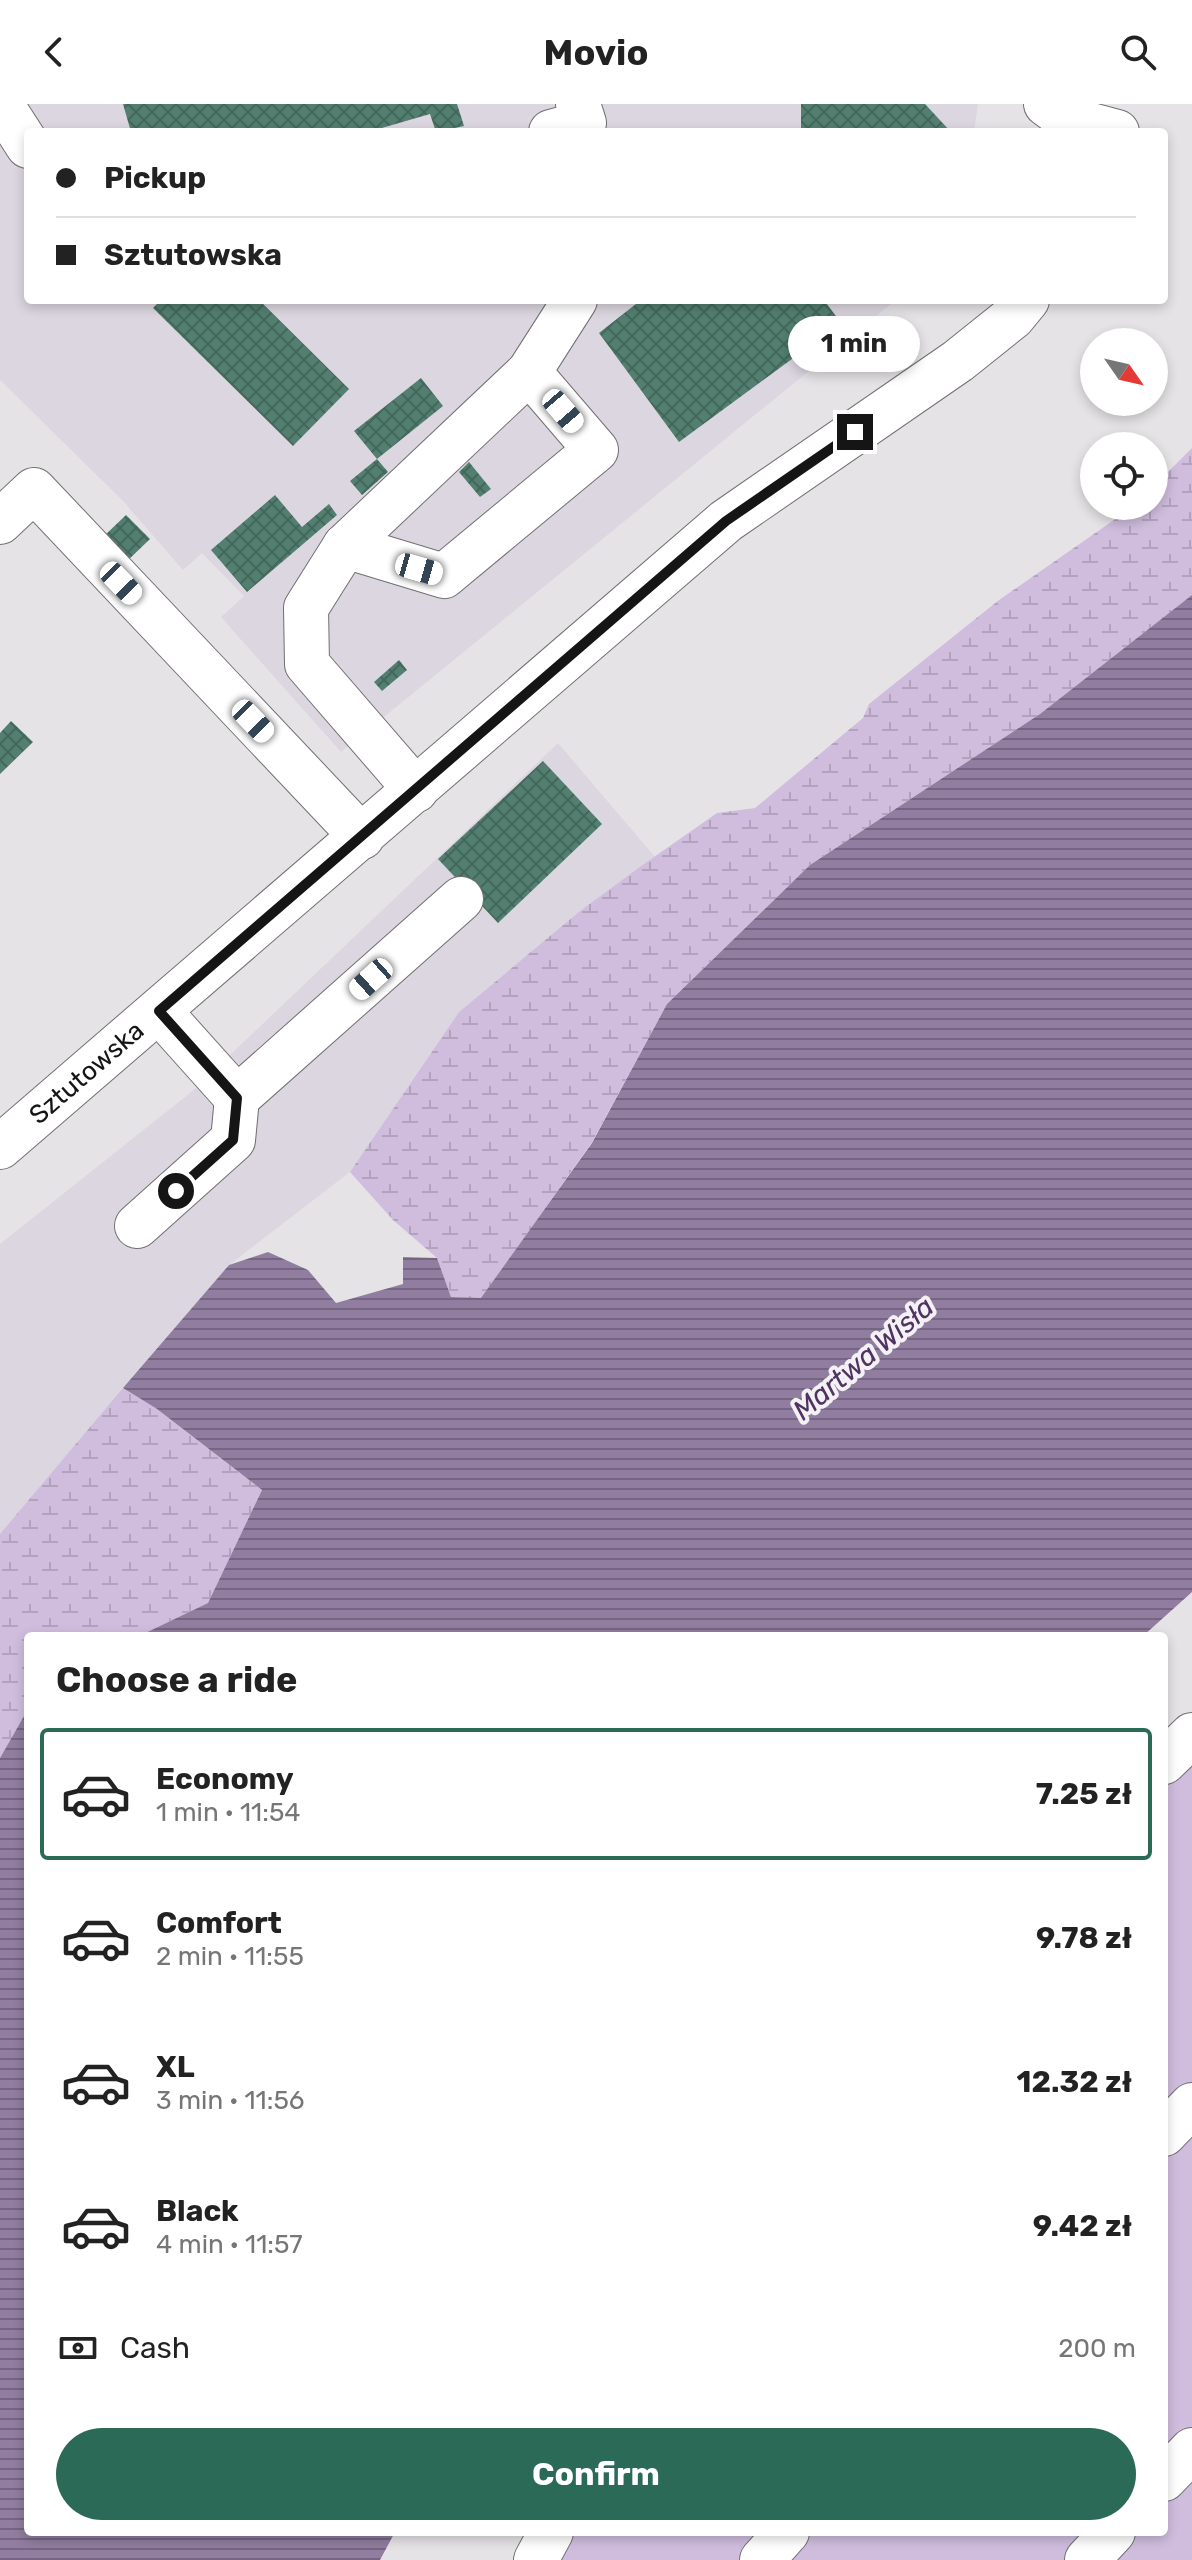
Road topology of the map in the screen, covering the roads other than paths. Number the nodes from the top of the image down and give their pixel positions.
1 (1, 104) edge
2 (578, 104) edge
3 (1046, 104) edge
4 (1141, 104) edge
5 (566, 128) edge
6 (1102, 128) edge
7 (1136, 128) edge
8 (24, 140) edge
9 (572, 304) edge
10 (1024, 304) edge
11 (529, 372) junction
12 (0, 522) edge
13 (345, 546) junction
14 (416, 790) junction
15 (362, 837) junction
16 (461, 899) dead end
17 (159, 1011) junction
18 (237, 1098) junction
19 (0, 1147) edge
20 (137, 1226) dead end
21 (1192, 1735) edge
22 (1168, 1758) edge
23 (1192, 2105) edge
24 (1168, 2130) edge
25 (1192, 2450) edge
26 (1168, 2475) edge
27 (549, 2536) edge
28 (783, 2536) edge
29 (1109, 2536) edge
30 (536, 2560) edge
31 (762, 2560) edge
32 (1087, 2560) edge

1 - 8 street
2 - 5 street
3 - 6 street
4 - 7 street
9 - 11 street
10 - 14 street, Sztutowska
11 - 13 street
11 - 13 street
12 - 15 street
13 - 14 street
14 - 15 street, Sztutowska
15 - 17 street, Sztutowska
16 - 18 street
17 - 18 street
17 - 19 street, Sztutowska
18 - 20 street
21 - 22 street
23 - 24 street
25 - 26 street
27 - 30 street
28 - 31 street
29 - 32 street

